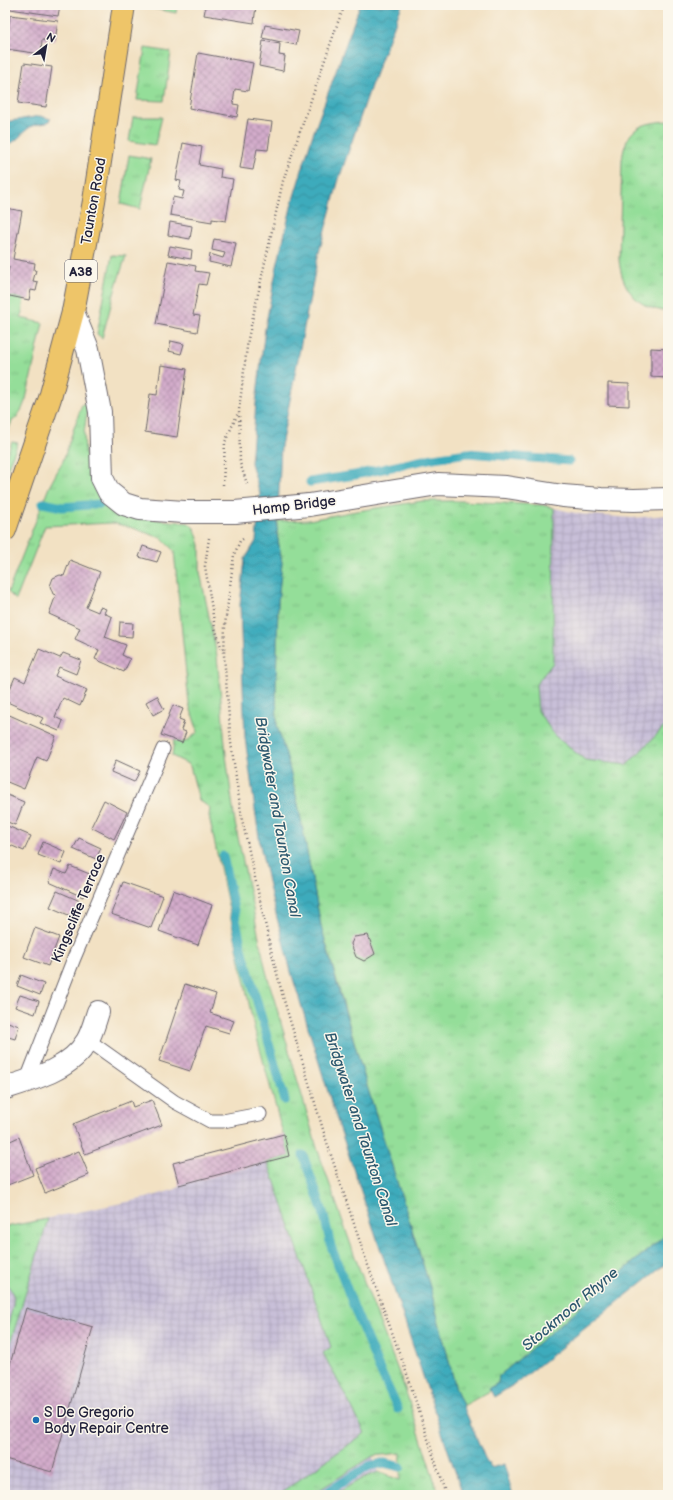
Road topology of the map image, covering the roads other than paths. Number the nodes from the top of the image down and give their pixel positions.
1 (124, 5) edge
2 (73, 312) junction
3 (668, 499) edge
4 (5, 530) edge
5 (163, 749) dead end
6 (98, 1012) dead end
7 (88, 1040) junction
8 (26, 1082) junction
9 (5, 1088) edge
10 (260, 1114) dead end

1 - 2 main road, Taunton Road / A38
2 - 3 street, Hamp Bridge, bridge
2 - 4 main road, Taunton Road / A38
5 - 8 lane, Kingscliffe Terrace
6 - 7 street
7 - 8 street
7 - 10 lane
8 - 9 street

